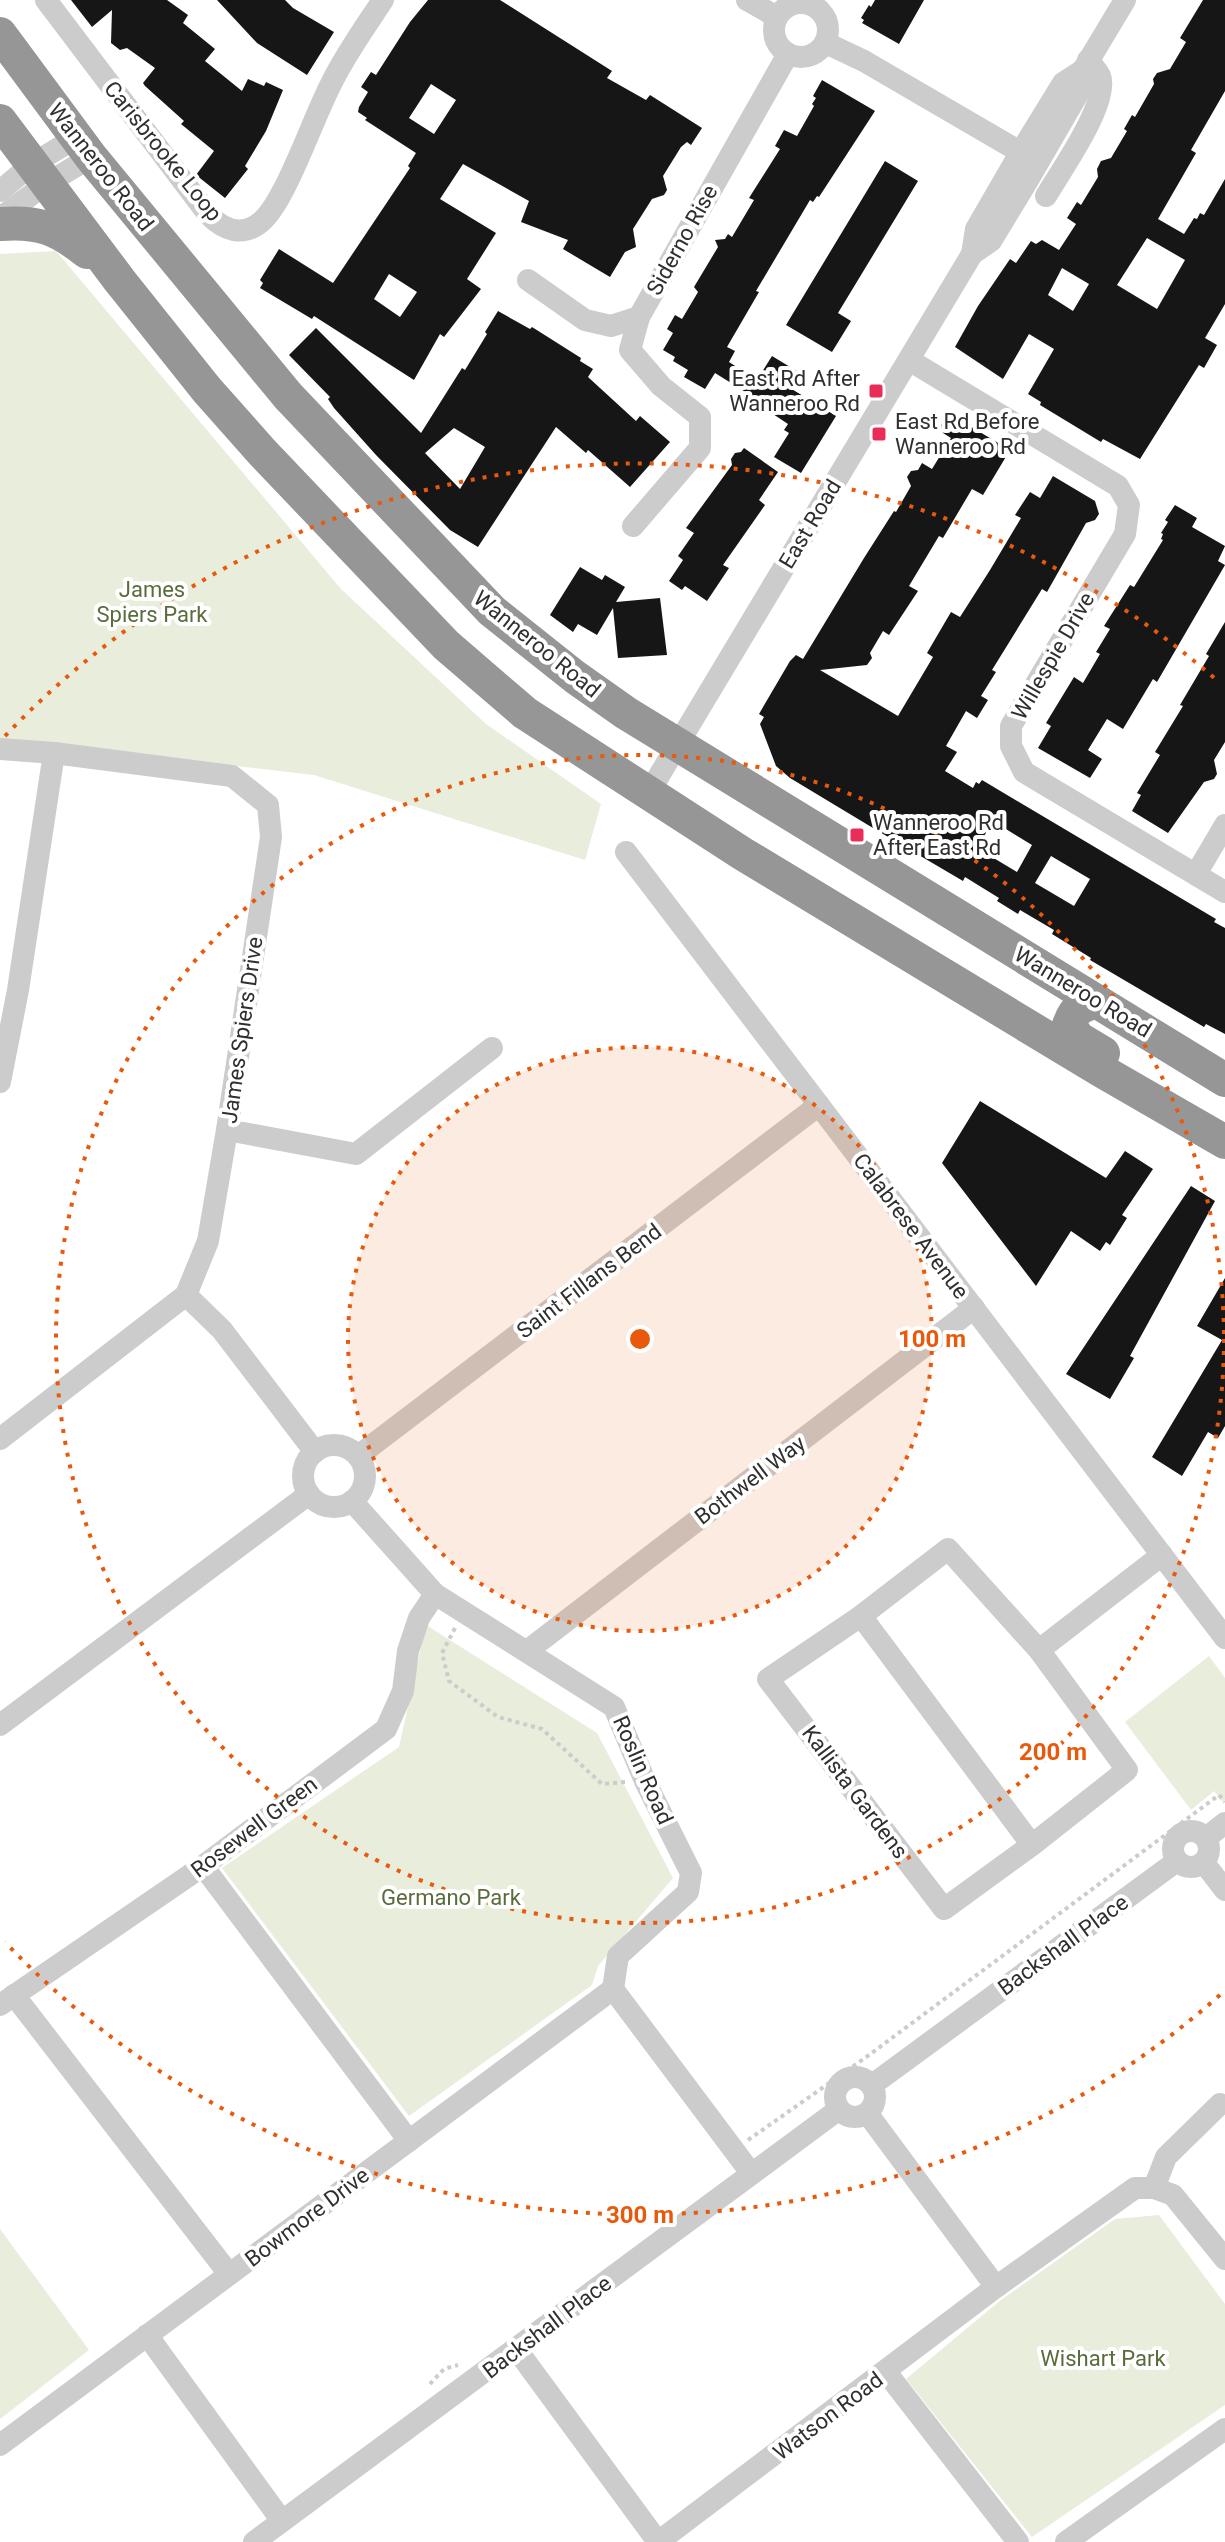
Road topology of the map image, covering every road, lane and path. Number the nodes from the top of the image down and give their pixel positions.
1 (46, 0) edge
2 (747, 0) edge
3 (1125, 0) edge
4 (377, 2) edge
5 (817, 3) edge
6 (777, 17) junction
7 (0, 34) edge
8 (826, 43) junction
9 (788, 54) junction
10 (1086, 65) junction
11 (0, 121) edge
12 (0, 135) edge
13 (84, 147) junction
14 (1029, 158) junction
15 (26, 172) edge
16 (0, 191) edge
17 (1046, 196) dead end
18 (0, 221) edge
19 (528, 280) dead end
20 (120, 281) junction
21 (639, 317) junction
22 (909, 360) junction
23 (633, 526) dead end
24 (677, 745) junction
25 (0, 749) edge
26 (54, 753) junction
27 (648, 794) junction
28 (1225, 825) edge
29 (626, 852) dead end
30 (1196, 874) junction
31 (1225, 892) edge
32 (9, 989) edge
33 (1098, 1002) junction
34 (492, 1048) dead end
35 (1225, 1080) edge
36 (0, 1082) edge
37 (819, 1105) junction
38 (227, 1130) junction
39 (1225, 1130) edge
40 (1225, 1142) edge
41 (186, 1295) junction
42 (974, 1308) junction
43 (0, 1439) edge
44 (315, 1452) junction
45 (358, 1456) junction
46 (309, 1494) junction
47 (352, 1501) junction
48 (1162, 1555) junction
49 (435, 1594) junction
50 (463, 1612) junction
51 (861, 1616) junction
52 (1225, 1638) edge
53 (1039, 1650) junction
54 (527, 1651) junction
55 (0, 1725) edge
56 (645, 1781) junction
57 (1225, 1802) edge
58 (1225, 1823) edge
59 (1206, 1838) junction
60 (1032, 1845) junction
61 (1177, 1861) junction
62 (1204, 1863) junction
63 (203, 1866) junction
64 (1225, 1890) edge
65 (613, 1989) junction
66 (7, 2000) edge
67 (872, 2085) junction
68 (1220, 2104) dead end
69 (838, 2110) junction
70 (867, 2113) junction
71 (409, 2141) junction
72 (735, 2151) junction
73 (751, 2173) junction
74 (1154, 2188) junction
75 (1225, 2259) edge
76 (229, 2274) junction
77 (996, 2287) junction
78 (147, 2335) junction
79 (517, 2350) junction
80 (886, 2372) junction
81 (1225, 2429) edge
82 (0, 2445) edge
83 (282, 2521) junction
84 (254, 2542) edge
85 (658, 2542) edge
86 (1018, 2542) edge
87 (1066, 2542) edge

1 - 4 street, Carisbrooke Loop
2 - 6 street
3 - 10 street, East Road
5 - 6 street
5 - 8 street
6 - 9 street
7 - 13 highway, Wanneroo Road
8 - 9 street
8 - 14 street
9 - 21 street, Siderno Rise
10 - 14 street, East Road
10 - 17 street
11 - 15 highway
12 - 15 highway
13 - 15 street
13 - 24 highway, Wanneroo Road
14 - 22 street, East Road
15 - 16 street
15 - 18 street
15 - 20 highway
18 - 20 highway
19 - 21 street, Siderno Rise
20 - 27 highway
21 - 23 street
22 - 24 street, East Road
22 - 30 street, Willespie Drive
24 - 27 street, East Road
24 - 33 highway, Wanneroo Road
25 - 26 street, James Spiers Drive
26 - 32 street
26 - 38 street, James Spiers Drive
27 - 40 highway
28 - 30 street
29 - 37 street, Calabrese Avenue
30 - 31 street, Willespie Drive
32 - 36 street
33 - 35 highway, Wanneroo Road
33 - 39 highway
34 - 38 street
37 - 42 street, Calabrese Avenue
37 - 45 street, Saint Fillans Bend
38 - 41 street, James Spiers Drive
41 - 43 street
41 - 44 street
42 - 48 street, Calabrese Avenue
42 - 54 street, Bothwell Way
44 - 45 street
44 - 46 street
45 - 47 street
46 - 47 street
46 - 55 street
47 - 49 street, Roslin Road
48 - 52 street, Calabrese Avenue
48 - 53 street
49 - 50 street, Roslin Road
49 - 63 street, Rosewell Green
50 - 54 street, Roslin Road
50 - 56 path
51 - 53 street, Kallista Gardens
51 - 60 street
51 - 60 street, Kallista Gardens
53 - 60 street, Kallista Gardens
54 - 56 street, Roslin Road
56 - 65 street, Roslin Road
57 - 72 path
58 - 59 street
59 - 61 street
59 - 62 street
61 - 62 street
61 - 67 street, Backshall Place
62 - 64 street
63 - 66 street, Rosewell Green
63 - 71 street
65 - 71 street, Bowmore Drive
65 - 72 street
66 - 76 street
67 - 69 street
67 - 70 street
68 - 74 street
69 - 70 street
69 - 73 street, Backshall Place
70 - 77 street
71 - 76 street, Bowmore Drive
72 - 73 street
73 - 79 street, Backshall Place
74 - 75 street
74 - 77 street, Watson Road
76 - 78 street, Bowmore Drive
77 - 80 street, Watson Road
78 - 82 street, Bowmore Drive
78 - 83 street
79 - 83 street, Backshall Place
79 - 85 street
80 - 85 street, Watson Road
80 - 86 street
81 - 87 street
83 - 84 street, Backshall Place

